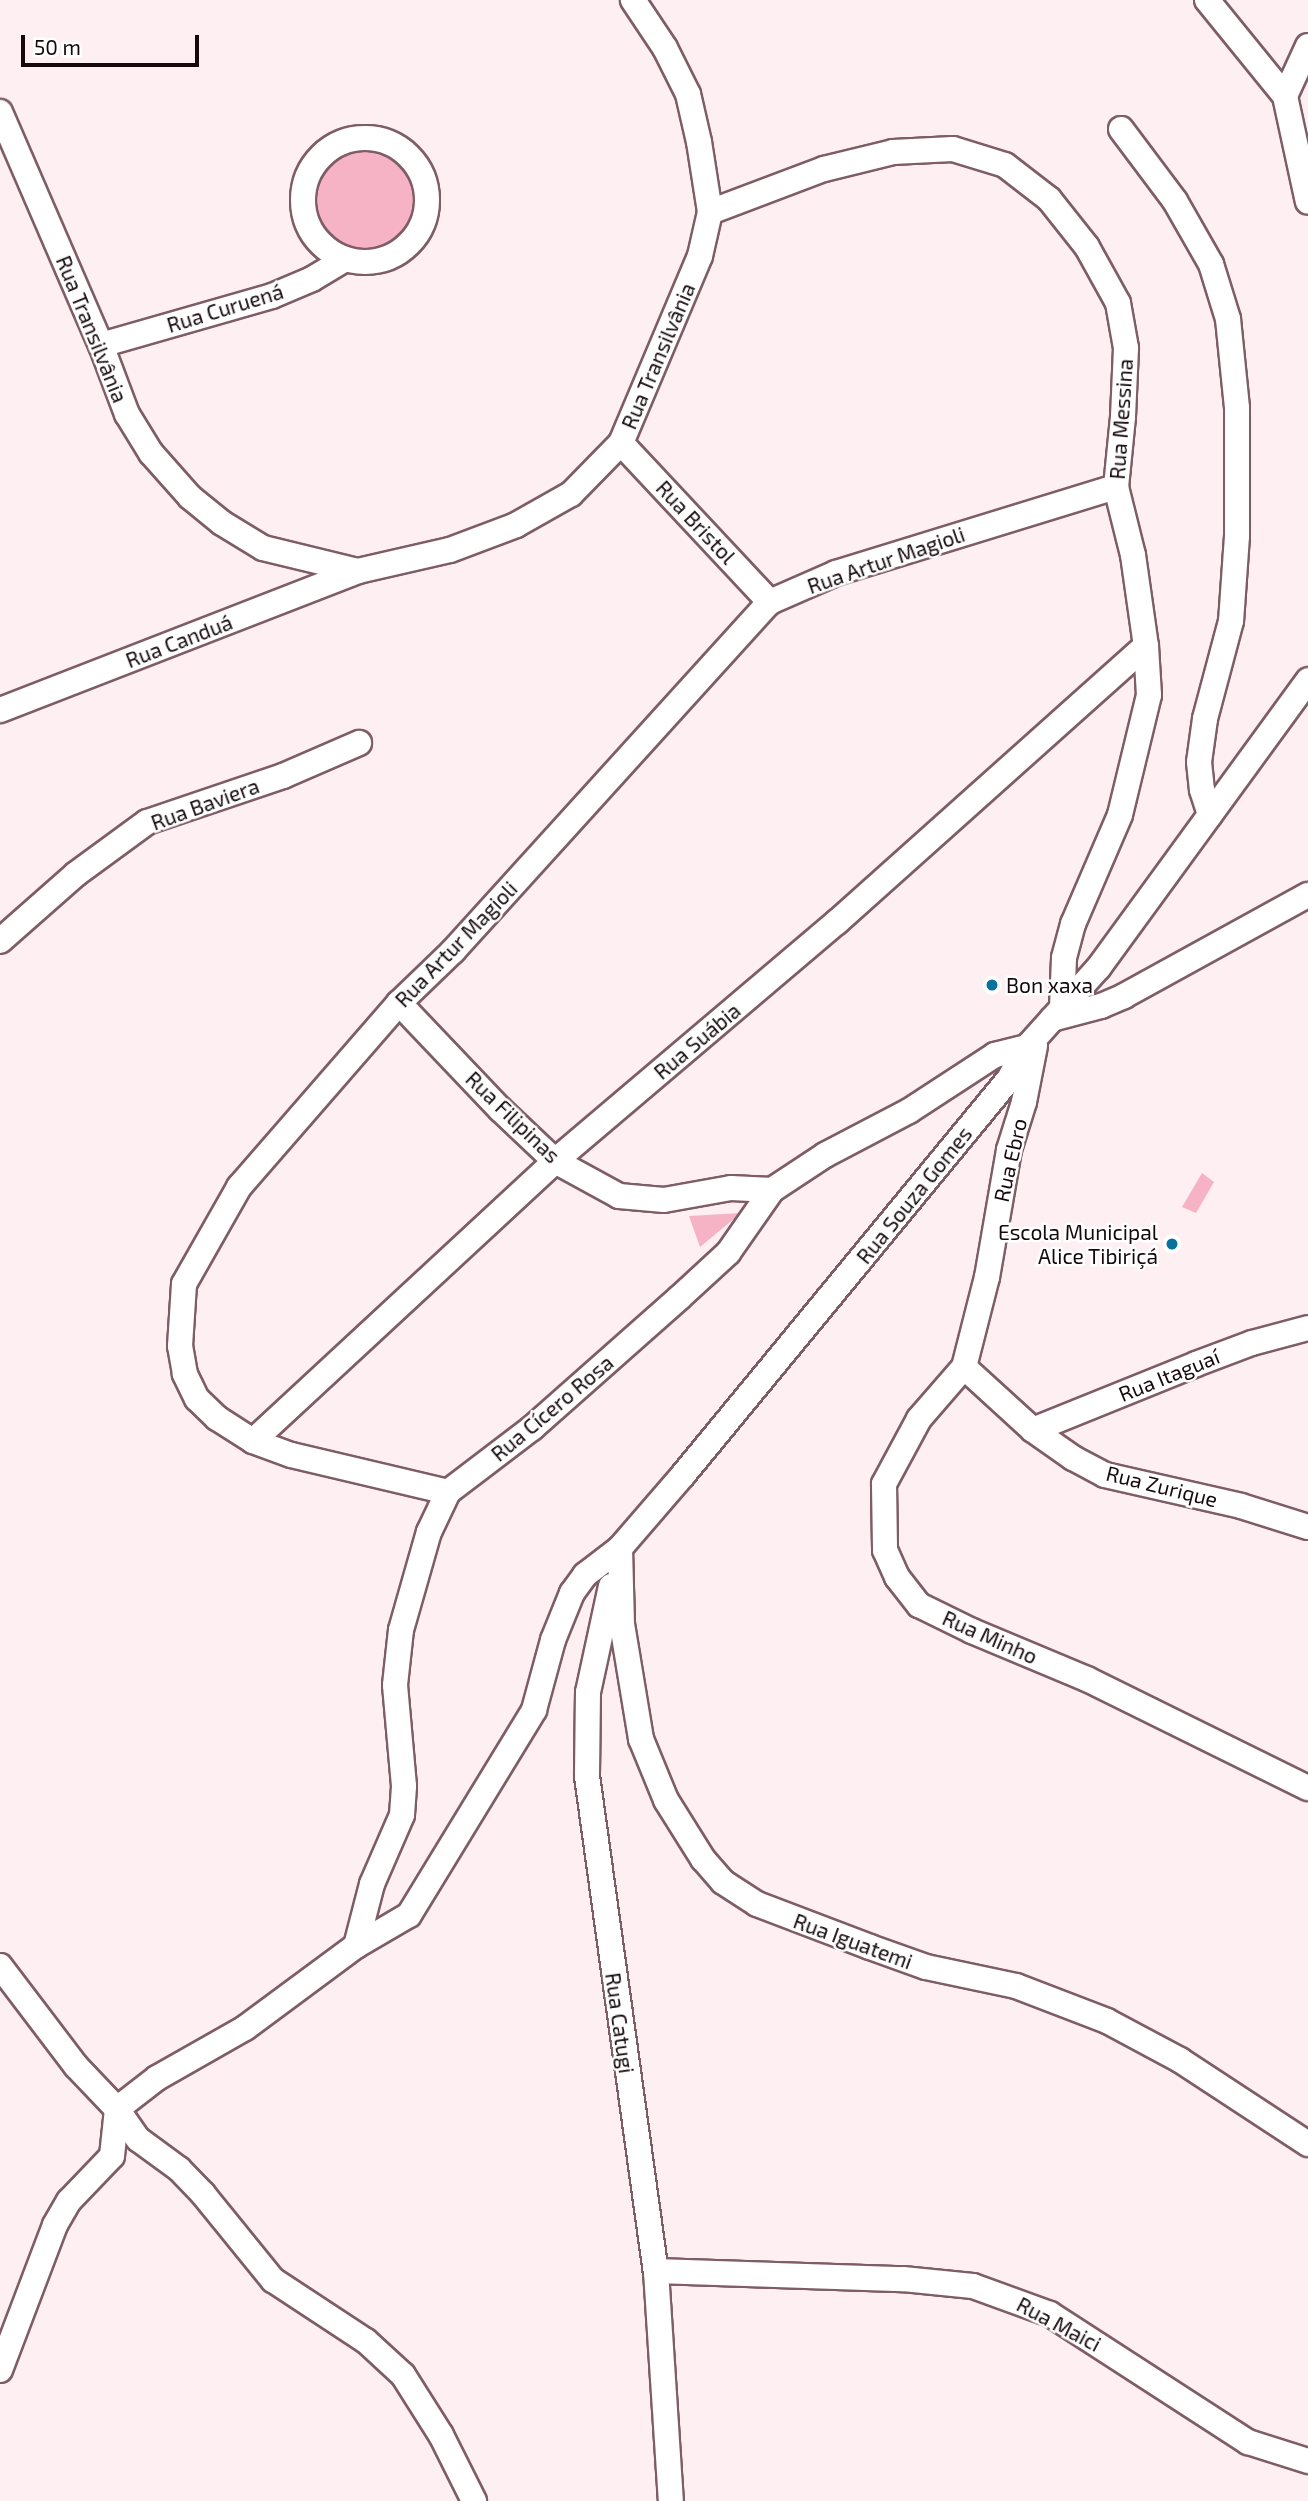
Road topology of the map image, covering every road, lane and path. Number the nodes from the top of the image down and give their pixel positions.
1 (633, 0) edge
2 (1207, 0) edge
3 (1308, 46) edge
4 (1285, 96) junction
5 (0, 112) edge
6 (1121, 129) dead end
7 (1308, 201) edge
8 (710, 212) junction
9 (344, 260) junction
10 (101, 345) junction
11 (621, 443) junction
12 (1116, 488) junction
13 (358, 571) junction
14 (770, 602) junction
15 (1146, 646) junction
16 (1308, 680) edge
17 (0, 710) edge
18 (359, 743) dead end
19 (1210, 815) junction
20 (1308, 895) edge
21 (0, 941) edge
22 (399, 1003) junction
23 (1044, 1028) junction
24 (555, 1161) junction
25 (772, 1190) junction
26 (1308, 1328) edge
27 (964, 1367) junction
28 (1033, 1430) junction
29 (253, 1441) junction
30 (448, 1493) junction
31 (1308, 1527) edge
32 (620, 1548) junction
33 (1308, 1788) edge
34 (356, 1946) junction
35 (0, 1966) edge
36 (117, 2109) junction
37 (1308, 2144) edge
38 (656, 2271) junction
39 (0, 2370) edge
40 (1308, 2461) edge
41 (474, 2501) edge
42 (671, 2501) edge

1 - 8 street, Rua Transilvânia
2 - 4 street
3 - 4 street
4 - 7 street
5 - 10 street, Rua Transilvânia
6 - 19 street
8 - 11 street, Rua Transilvânia
8 - 12 street, Rua Messina
9 - 9 street
9 - 10 street, Rua Curuená
10 - 13 street, Rua Transilvânia
11 - 13 street, Rua Transilvânia
11 - 14 street, Rua Bristol
12 - 14 street, Rua Artur Magioli
12 - 15 street, Rua Messina
13 - 17 street, Rua Canduá
14 - 22 street, Rua Artur Magioli
15 - 23 street, Rua Messina
15 - 24 street, Rua Suábia
16 - 19 street, Rua Souza Gomes
18 - 21 street, Rua Baviera
19 - 23 street, Rua Souza Gomes
20 - 23 street
22 - 24 street, Rua Filipinas
22 - 29 street, Rua Artur Magioli
23 - 25 street, Rua Cícero Rosa
23 - 27 street, Rua Ebro
23 - 32 street, Rua Souza Gomes
24 - 25 street, Rua Filipinas
24 - 29 street, Rua Suábia
25 - 30 street, Rua Cícero Rosa
26 - 28 street, Rua Itaguaí
27 - 28 street, Rua Zurique
27 - 33 street, Rua Minho
28 - 31 street, Rua Zurique
29 - 30 street, Rua Artur Magioli
30 - 34 street, Rua Cícero Rosa
32 - 34 street, Rua Souza Gomes
32 - 37 street, Rua Iguatemi
32 - 38 street, Rua Catugi
34 - 36 street, Rua Souza Gomes
35 - 36 street
36 - 39 street
36 - 41 street
38 - 40 street, Rua Maici
38 - 42 street, Rua Catugi

